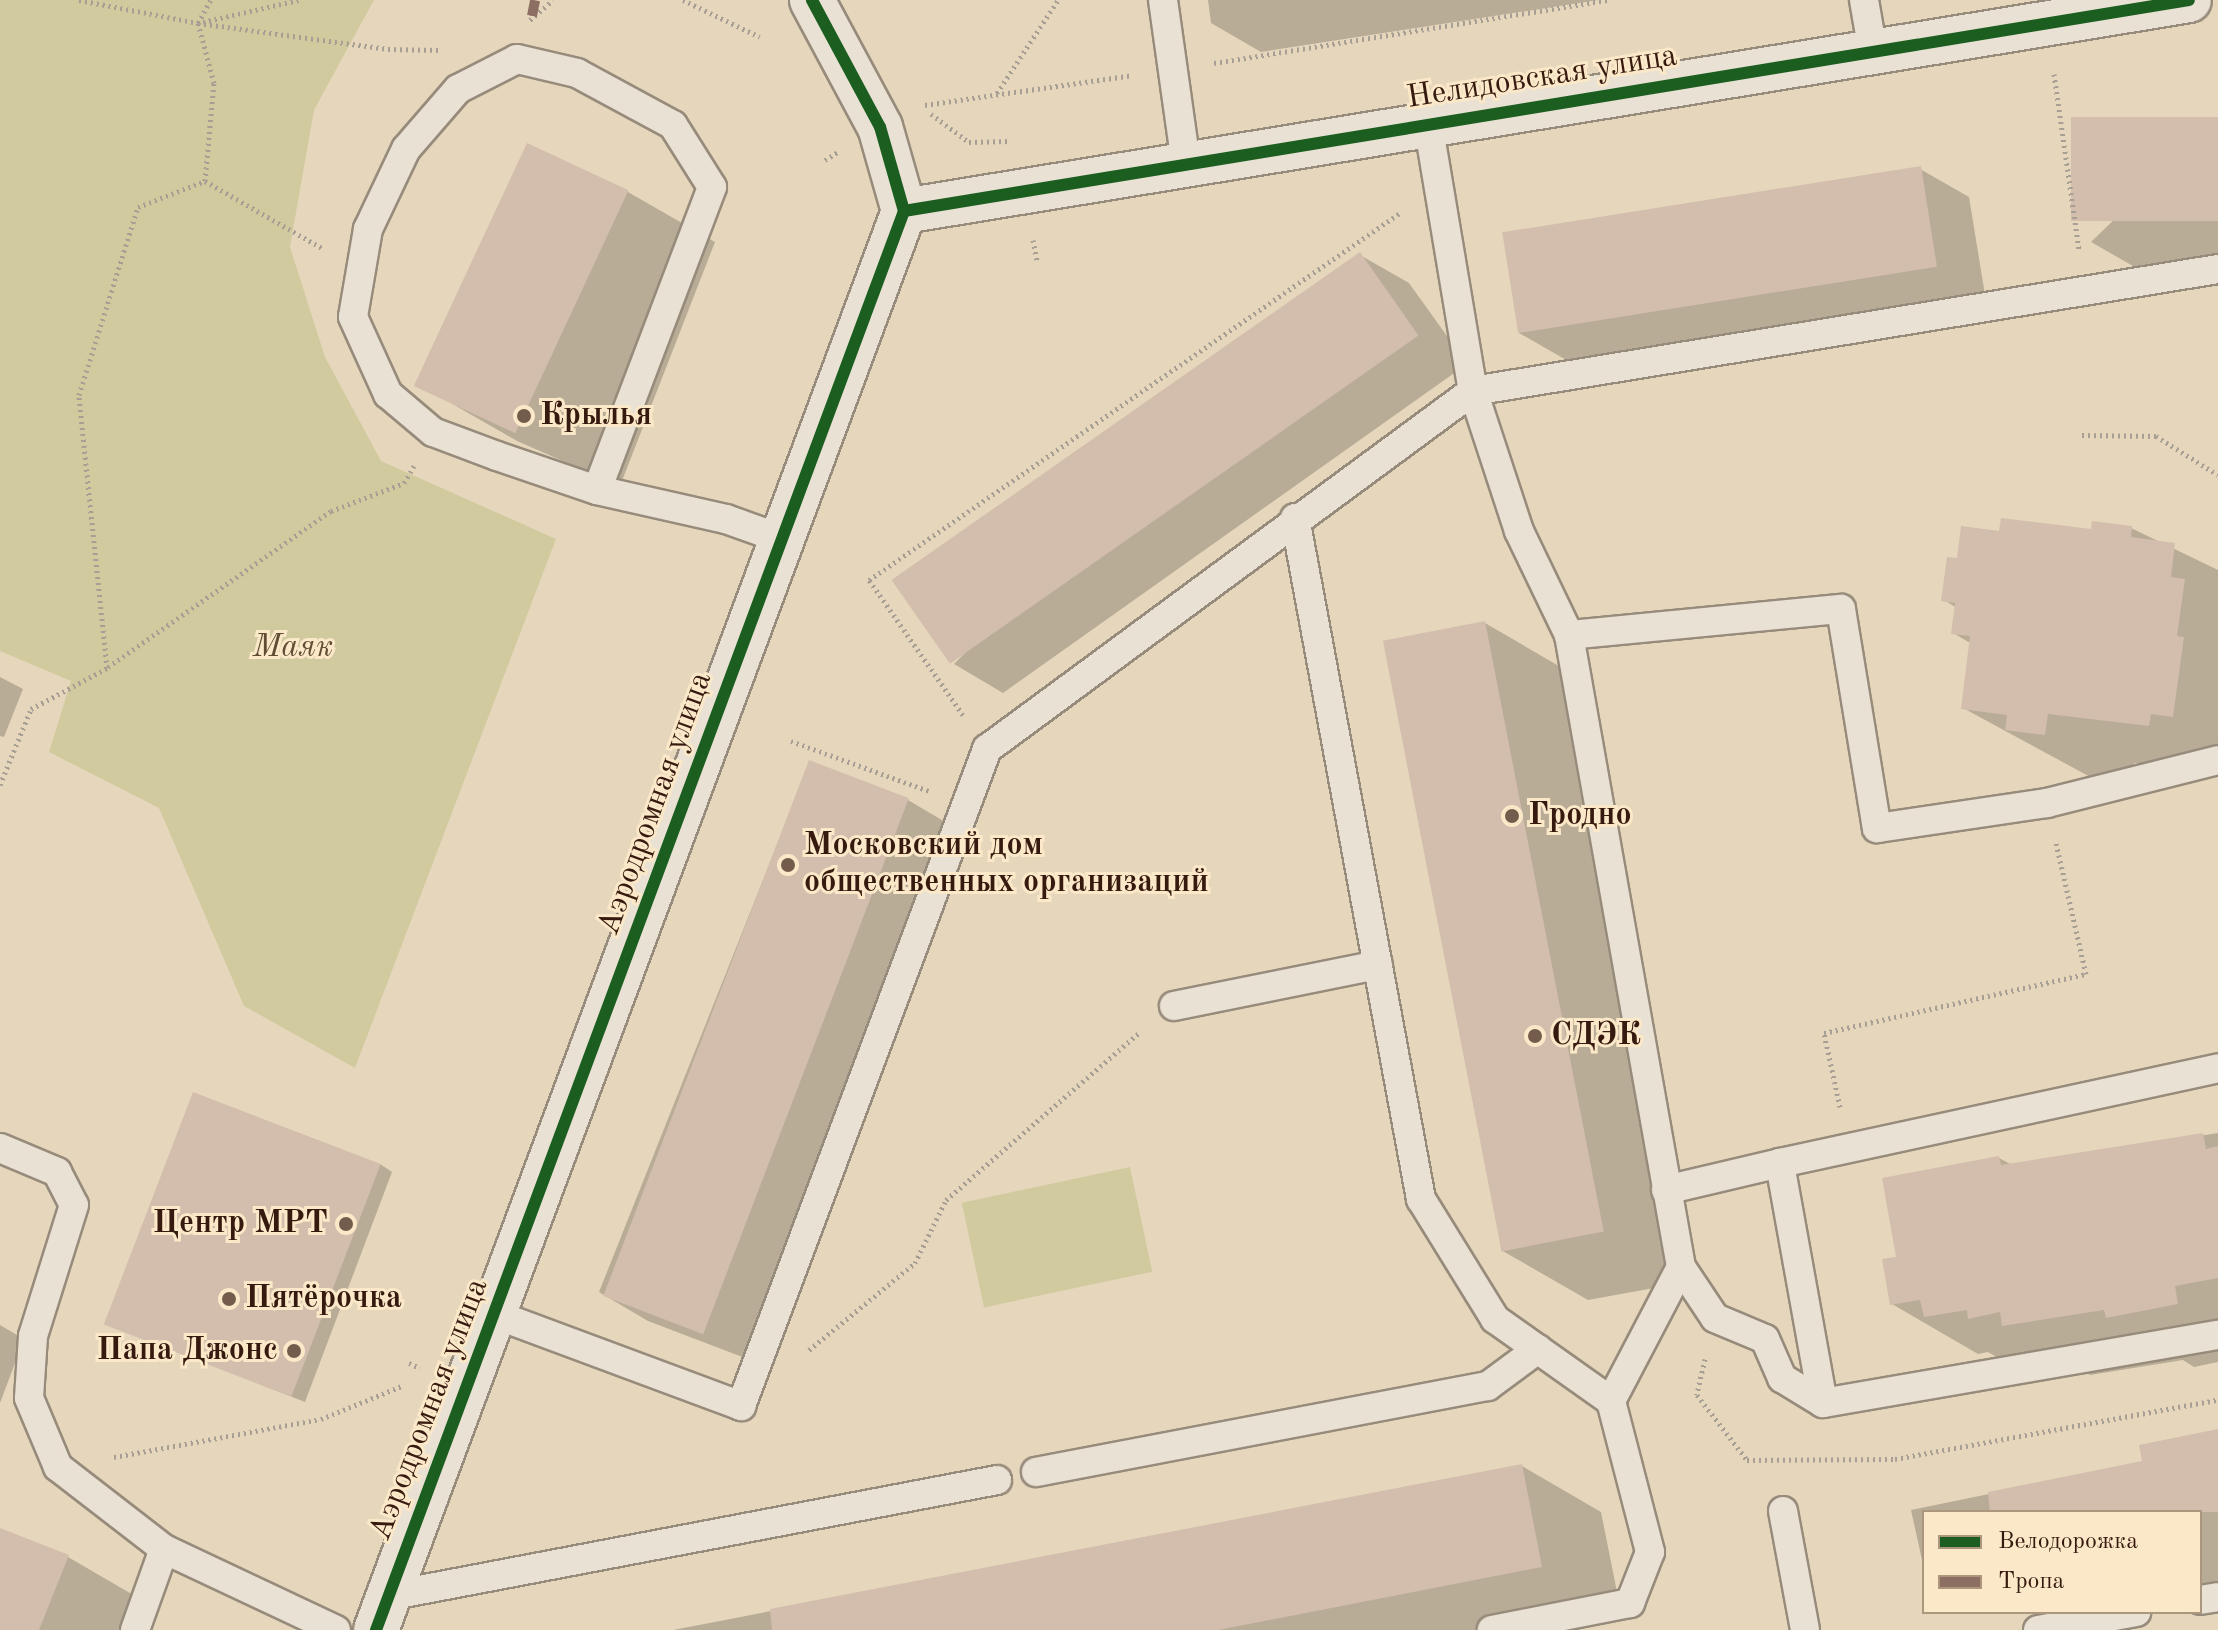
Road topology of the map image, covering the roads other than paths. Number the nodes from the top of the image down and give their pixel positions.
1 (812, 0) edge
2 (1163, 0) edge
3 (1864, 0) edge
4 (2189, 0) edge
5 (1873, 52) junction
6 (1428, 123) junction
7 (1186, 164) junction
8 (904, 211) junction
9 (2218, 269) edge
10 (1473, 391) junction
11 (597, 490) junction
12 (1295, 518) junction
13 (779, 538) junction
14 (1569, 635) junction
15 (2218, 760) edge
16 (1378, 965) junction
17 (1174, 1006) road end
18 (2218, 1068) edge
19 (0, 1148) edge
20 (1780, 1163) junction
21 (1666, 1190) junction
22 (1681, 1267) junction
23 (494, 1314) junction
24 (2218, 1335) edge
25 (1538, 1349) junction
26 (1611, 1401) junction
27 (1823, 1403) junction
28 (1036, 1472) dead end
29 (997, 1480) dead end
30 (1783, 1511) dead end
31 (164, 1549) junction
32 (382, 1613) edge
33 (2125, 1614) edge
34 (1529, 1627) edge
35 (135, 1630) edge
36 (336, 1630) edge
37 (1492, 1630) edge
38 (1805, 1630) edge
39 (2038, 1630) edge

1 - 8 street
2 - 7 lane
3 - 5 lane
4 - 5 street, Нелидовская улица
5 - 6 street, Нелидовская улица
6 - 7 street, Нелидовская улица
6 - 10 lane
7 - 8 street, Нелидовская улица
8 - 13 street, Аэродромная улица
9 - 10 lane
10 - 12 lane
10 - 14 lane
11 - 11 lane
11 - 13 lane
12 - 16 lane
12 - 23 lane
13 - 23 street, Аэродромная улица
14 - 15 lane
14 - 21 lane
16 - 17 lane
16 - 25 lane
18 - 20 lane
19 - 31 lane
20 - 21 lane
20 - 27 lane
21 - 22 lane
22 - 26 lane
22 - 27 lane
23 - 32 street, Аэродромная улица
24 - 27 lane
25 - 26 lane
25 - 28 lane
26 - 34 lane
29 - 32 lane
30 - 38 lane
31 - 35 lane
31 - 36 lane
33 - 39 lane
34 - 37 lane

